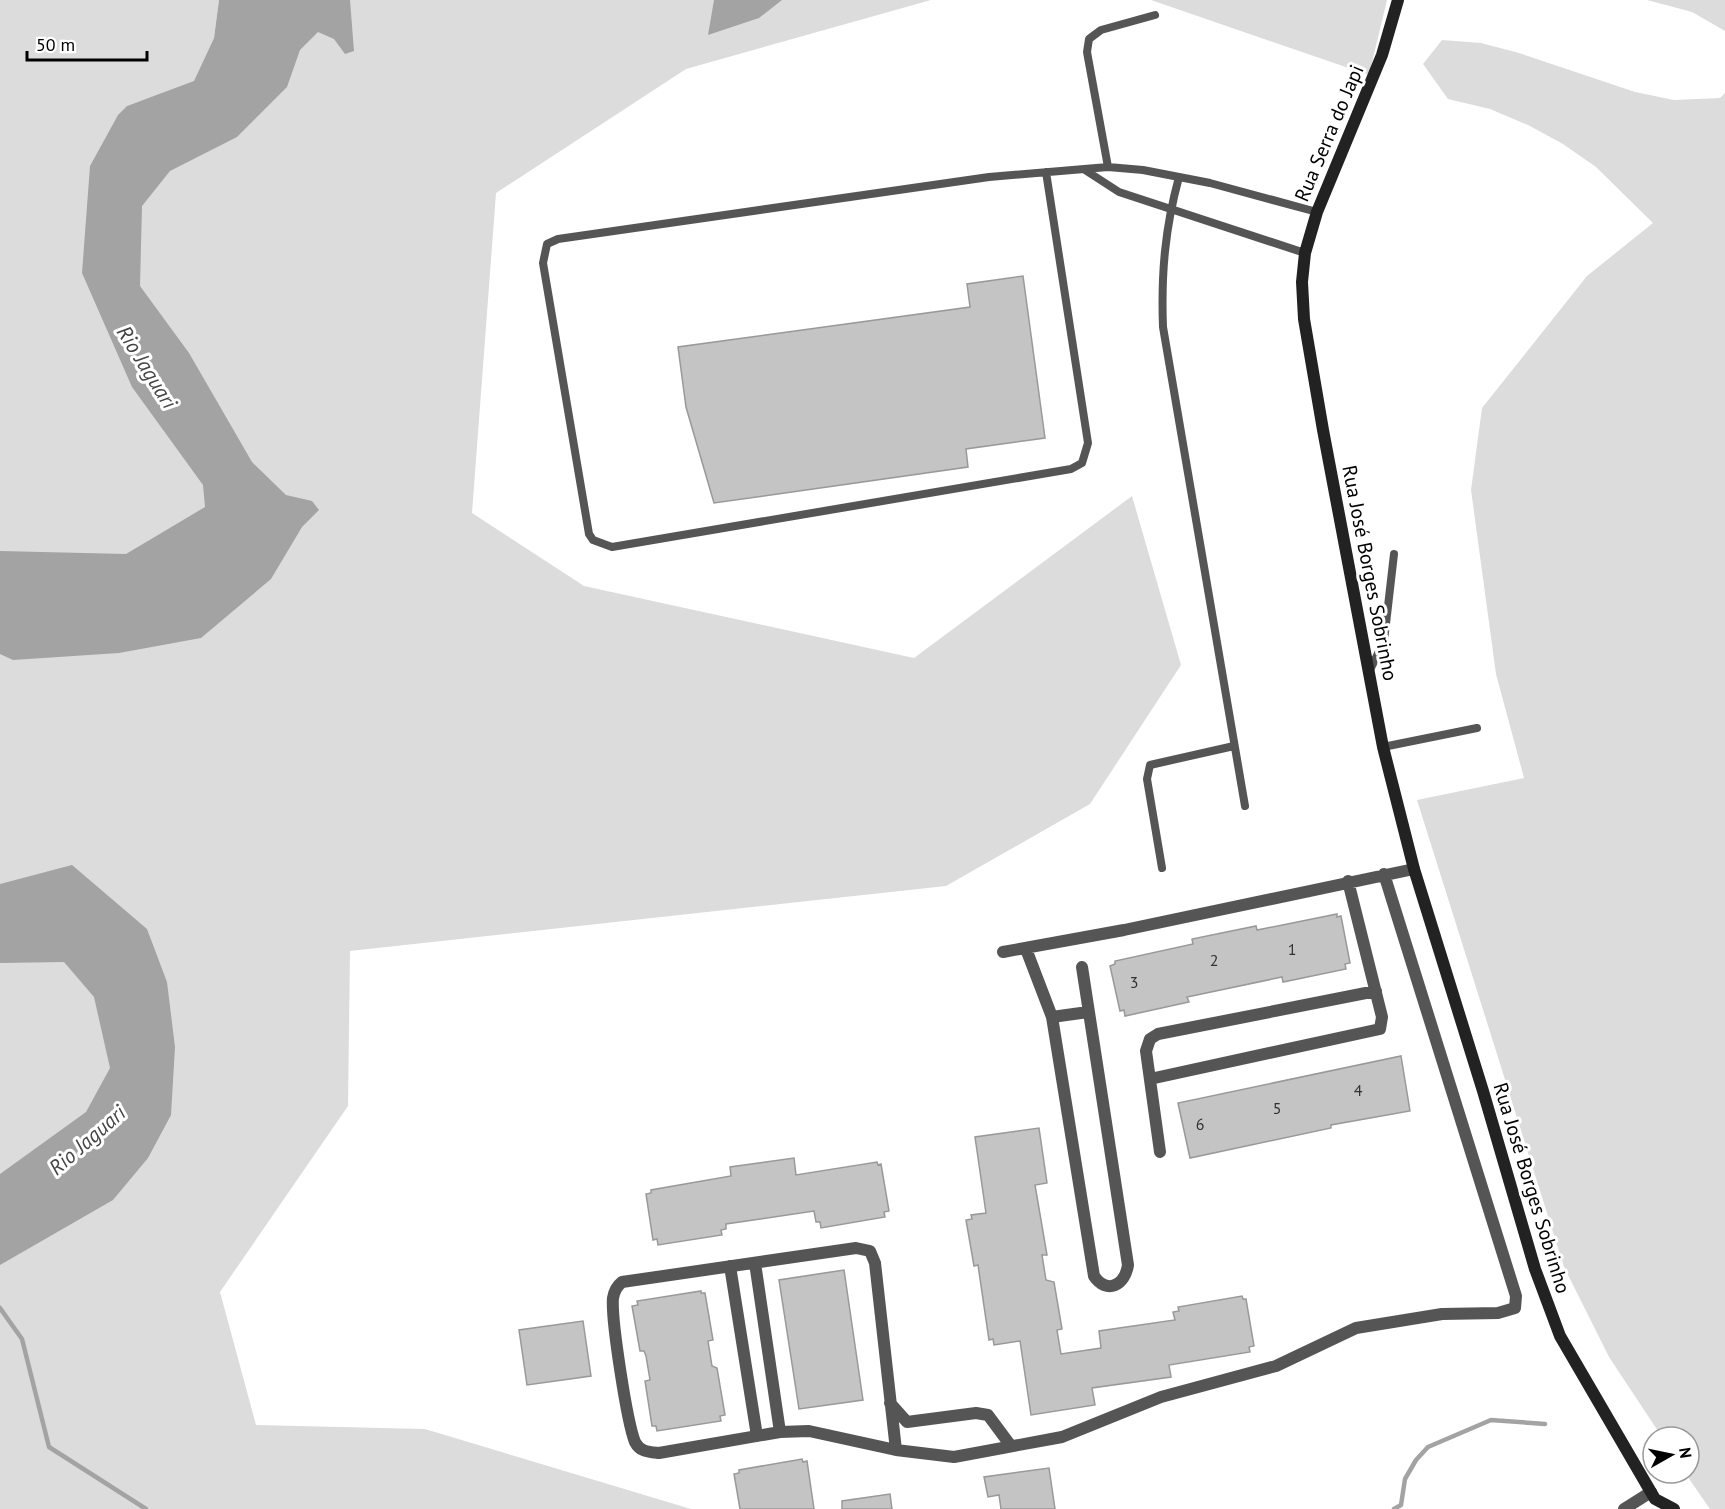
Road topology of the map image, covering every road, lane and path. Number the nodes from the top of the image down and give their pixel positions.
1 (1398, 0) edge
2 (1155, 15) dead end
3 (1108, 167) junction
4 (1085, 170) junction
5 (1046, 172) junction
6 (1179, 177) junction
7 (1170, 208) junction
8 (1317, 212) junction
9 (1305, 253) junction
10 (1302, 282) joint
11 (1394, 554) dead end
12 (1368, 673) junction
13 (1477, 728) dead end
14 (1234, 746) junction
15 (1383, 747) junction
16 (1245, 806) dead end
17 (1162, 868) dead end
18 (1414, 869) junction
19 (1384, 874) junction
20 (1348, 882) junction
21 (1026, 949) junction
22 (1003, 952) dead end
23 (1082, 967) dead end
24 (1376, 991) junction
25 (1088, 1012) junction
26 (1052, 1017) junction
27 (1150, 1079) junction
28 (1160, 1152) dead end
29 (755, 1263) junction
30 (730, 1266) junction
31 (890, 1403) junction
32 (780, 1432) junction
33 (757, 1436) junction
34 (1011, 1446) junction
35 (896, 1450) junction
36 (1653, 1500) edge
37 (1624, 1509) edge
38 (1674, 1509) edge

1 - 8 street, Rua Serra do Japi
2 - 3 lane
3 - 4 lane
3 - 6 lane
4 - 5 lane
4 - 7 lane
5 - 5 lane
6 - 7 lane
6 - 8 lane
7 - 9 lane
7 - 14 lane
8 - 9 street, Rua Serra do Japi
9 - 10 street, Rua Serra do Japi
10 - 12 street, Rua José Borges Sobrinho
11 - 12 lane
12 - 15 street, Rua José Borges Sobrinho
13 - 15 lane
14 - 16 lane
14 - 17 lane
15 - 18 street, Rua José Borges Sobrinho
18 - 19 street
18 - 36 street, Rua José Borges Sobrinho
19 - 20 street
19 - 34 street
20 - 21 street
20 - 24 street
21 - 22 street
21 - 26 street
23 - 25 street
24 - 27 street
24 - 27 street
25 - 26 street
25 - 26 street
27 - 28 street
29 - 30 street
29 - 31 street
29 - 32 street
30 - 33 street
30 - 33 street
31 - 34 street
31 - 35 street
32 - 33 street
32 - 35 street
34 - 35 street
36 - 37 street
36 - 38 street

